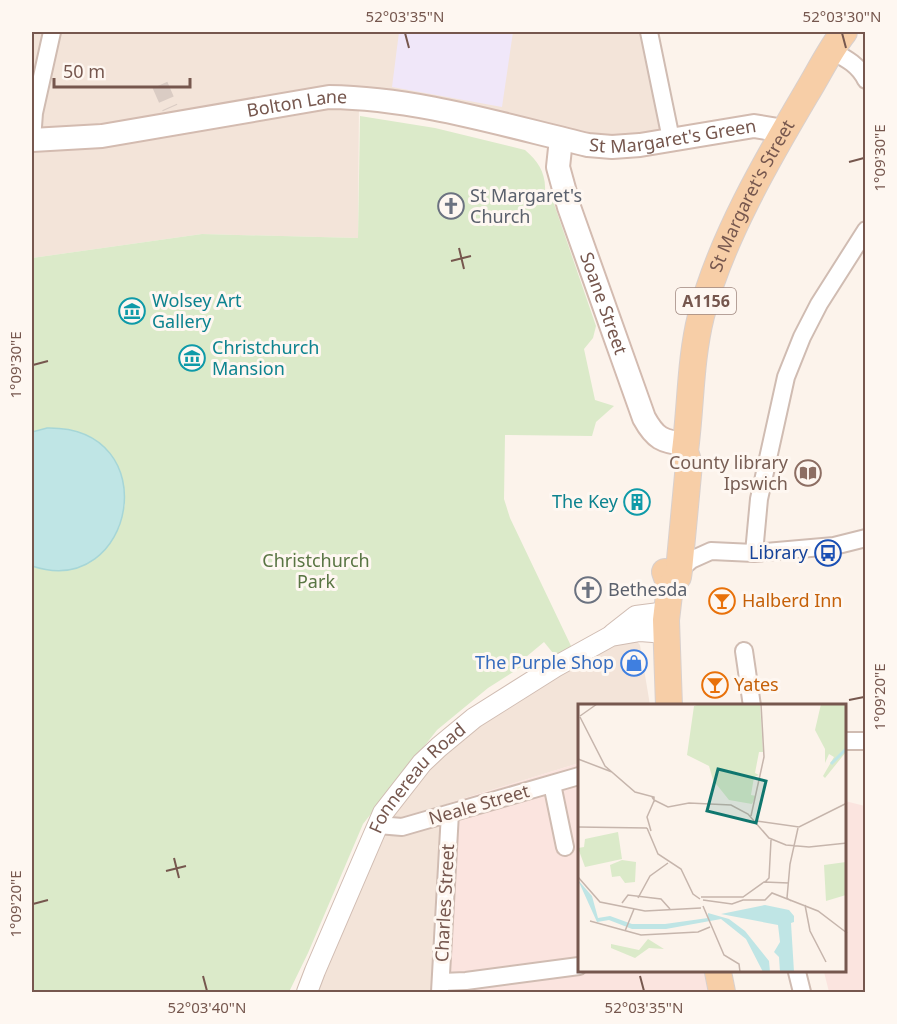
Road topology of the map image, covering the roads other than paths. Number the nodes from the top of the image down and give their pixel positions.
1 (52, 32) edge
2 (649, 32) edge
3 (837, 38) edge
4 (866, 80) edge
5 (784, 131) junction
6 (561, 138) junction
7 (671, 139) junction
8 (32, 140) edge
9 (866, 230) edge
10 (685, 447) junction
11 (866, 538) edge
12 (754, 554) junction
13 (674, 578) junction
14 (666, 622) junction
15 (744, 651) dead end
16 (669, 704) edge
17 (752, 704) edge
18 (846, 741) edge
19 (866, 741) edge
20 (578, 776) edge
21 (552, 784) junction
22 (450, 813) junction
23 (378, 825) junction
24 (565, 847) dead end
25 (578, 966) edge
26 (718, 973) edge
27 (797, 973) edge
28 (441, 987) edge
29 (307, 993) edge
30 (722, 993) edge
31 (802, 993) edge

1 - 8 street
2 - 7 street
3 - 4 street
3 - 5 main road, St Margaret's Street / A1156
5 - 7 main road, St Margaret's Green
5 - 10 main road, St Margaret's Street / A1156
6 - 7 main road, St Margaret's Green
6 - 8 main road, Bolton Lane
6 - 10 main road, Soane Street
9 - 12 street
10 - 13 main road, A1156
11 - 12 street
12 - 13 street
13 - 14 main road, A1156
14 - 16 main road, A1156
14 - 23 street, Fonnereau Road
15 - 17 street
18 - 19 street
20 - 21 street, Neale Street
21 - 22 street, Neale Street
21 - 24 street
22 - 23 street, Neale Street
22 - 28 street, Charles Street
23 - 29 street, Fonnereau Road
25 - 28 street
26 - 30 main road
27 - 31 street

